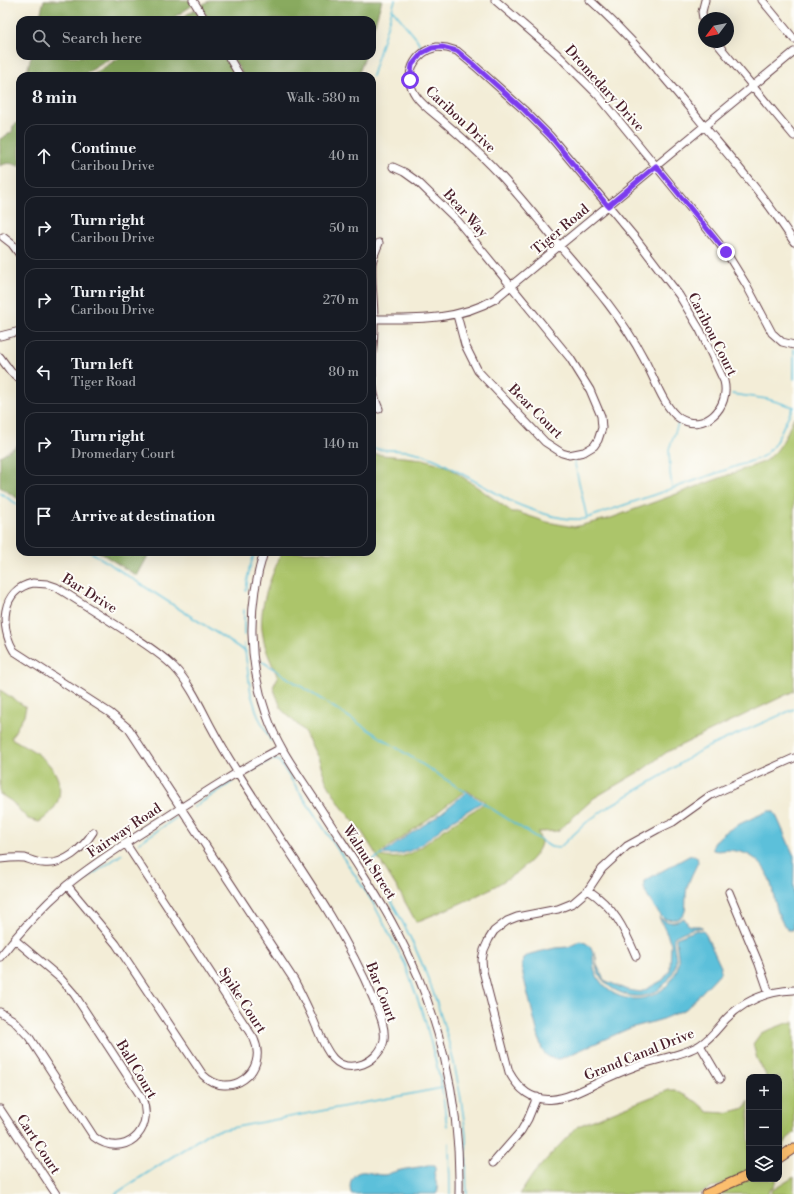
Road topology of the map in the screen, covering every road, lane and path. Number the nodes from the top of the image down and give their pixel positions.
1 (193, 0) edge
2 (495, 0) edge
3 (590, 0) edge
4 (705, 0) edge
5 (762, 0) edge
6 (702, 12) edge
7 (203, 16) edge
8 (794, 39) edge
9 (721, 48) edge
10 (794, 52) edge
11 (230, 60) edge
12 (238, 72) edge
13 (753, 86) junction
14 (704, 126) junction
15 (794, 136) edge
16 (656, 166) junction
17 (392, 167) dead end
18 (608, 206) junction
19 (3, 236) dead end
20 (794, 242) edge
21 (379, 243) dead end
22 (560, 246) junction
23 (16, 250) edge
24 (376, 250) edge
25 (512, 286) junction
26 (457, 315) junction
27 (376, 319) edge
28 (16, 332) edge
29 (0, 336) edge
30 (794, 345) edge
31 (0, 357) edge
32 (16, 376) edge
33 (376, 403) edge
34 (379, 409) dead end
35 (263, 556) edge
36 (281, 748) junction
37 (794, 759) edge
38 (237, 772) junction
39 (181, 808) junction
40 (93, 832) dead end
41 (126, 844) junction
42 (0, 858) edge
43 (67, 886) junction
44 (588, 890) junction
45 (729, 892) dead end
46 (14, 939) junction
47 (636, 956) dead end
48 (0, 957) edge
49 (794, 990) edge
50 (770, 993) junction
51 (0, 1012) edge
52 (700, 1045) junction
53 (720, 1079) dead end
54 (537, 1097) junction
55 (0, 1109) edge
56 (794, 1148) edge
57 (782, 1156) edge
58 (493, 1163) dead end
59 (746, 1176) edge
60 (56, 1194) edge
61 (459, 1194) edge
62 (706, 1194) edge

1 - 7 street
2 - 16 street, Dromedary Drive
3 - 14 street
4 - 6 street
5 - 8 street
9 - 13 street
10 - 13 street, Tiger Road
11 - 12 street
13 - 14 street, Tiger Road
13 - 15 street
14 - 16 street, Tiger Road
14 - 20 street
16 - 18 street, Tiger Road
16 - 30 street, Dromedary Drive
17 - 25 street, Bear Way
18 - 22 street, Tiger Road
18 - 22 street, Caribou Court
18 - 22 street, Caribou Drive
19 - 23 street
21 - 24 street
22 - 25 street, Tiger Road
25 - 26 street, Tiger Road
25 - 26 street, Bear Court
26 - 27 street, Tiger Road
28 - 29 street
31 - 32 street
33 - 34 street
35 - 36 street, Walnut Street
36 - 38 street, Fairway Road
36 - 61 street, Walnut Street
37 - 44 street, Grand Canal Drive
38 - 39 street, Fairway Road
38 - 39 street, Bar Drive
38 - 39 street, Bar Court
39 - 41 street, Fairway Road
40 - 42 street
41 - 43 street, Fairway Road
41 - 43 street, Spike Court
43 - 46 street, Fairway Road
44 - 47 street
44 - 54 street, Grand Canal Drive
45 - 50 street
46 - 48 street, Fairway Road
46 - 51 street, Ball Court
49 - 50 street, Grand Canal Drive
50 - 52 street, Grand Canal Drive
52 - 53 street
52 - 54 street, Grand Canal Drive
54 - 58 street
55 - 60 street, Cart Court
56 - 57 main road
59 - 62 main road

